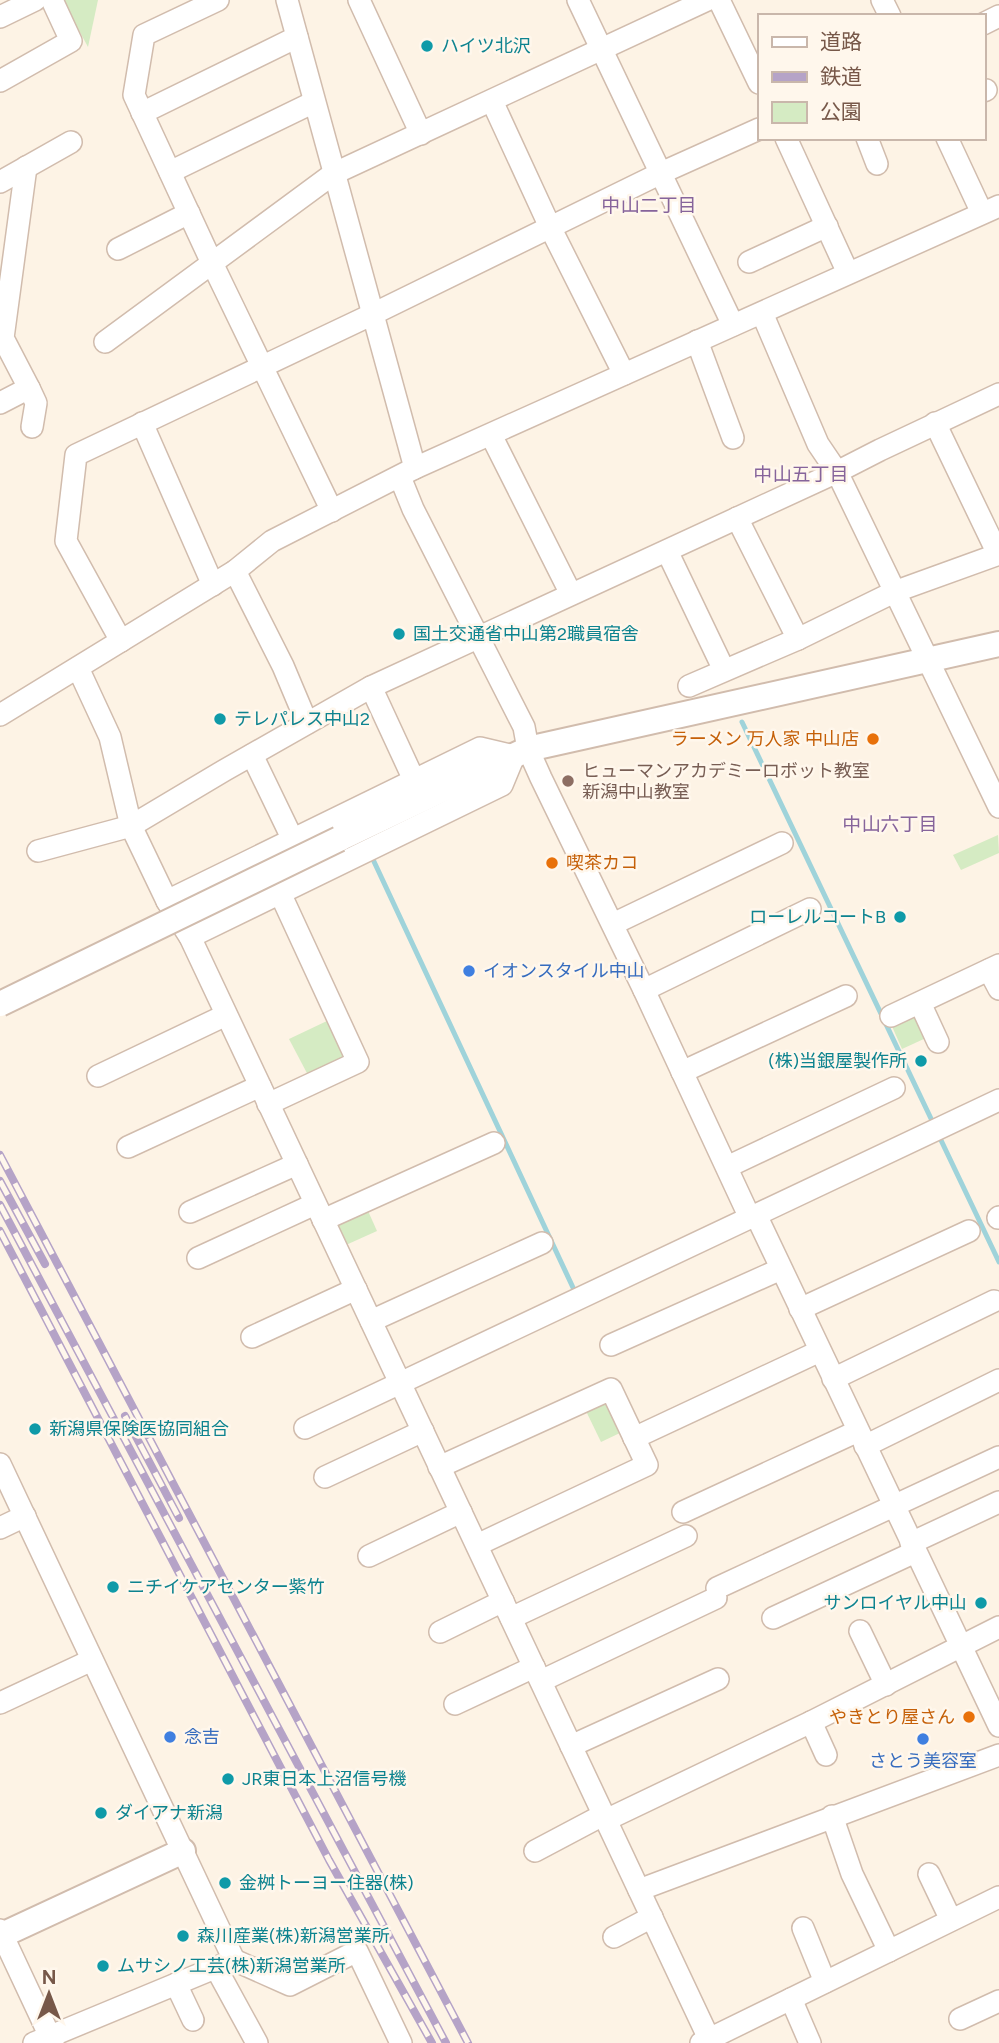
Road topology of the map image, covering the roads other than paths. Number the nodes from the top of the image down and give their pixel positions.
1 (35, 0) edge
2 (52, 0) edge
3 (218, 0) edge
4 (287, 0) edge
5 (359, 0) edge
6 (578, 0) edge
7 (707, 0) edge
8 (719, 0) edge
9 (0, 17) edge
10 (297, 37) junction
11 (602, 50) junction
12 (0, 80) edge
13 (758, 81) edge
14 (492, 100) junction
15 (314, 102) junction
16 (142, 113) junction
17 (758, 129) edge
18 (421, 134) junction
19 (787, 140) edge
20 (868, 140) edge
21 (948, 140) edge
22 (71, 142) dead end
23 (877, 164) dead end
24 (26, 167) junction
25 (170, 172) junction
26 (661, 173) junction
27 (333, 174) junction
28 (0, 181) edge
29 (990, 210) edge
30 (189, 214) junction
31 (827, 226) junction
32 (550, 227) junction
33 (118, 249) dead end
34 (749, 262) dead end
35 (212, 263) junction
36 (848, 273) junction
37 (4, 298) edge
38 (762, 313) junction
39 (373, 314) junction
40 (733, 325) junction
41 (697, 341) junction
42 (105, 342) dead end
43 (263, 366) junction
44 (624, 374) junction
45 (29, 388) junction
46 (999, 394) edge
47 (0, 403) edge
48 (142, 424) junction
49 (935, 424) junction
50 (32, 427) dead end
51 (491, 435) junction
52 (733, 439) dead end
53 (408, 472) junction
54 (837, 472) junction
55 (332, 511) junction
56 (737, 517) junction
57 (667, 551) junction
58 (998, 554) edge
59 (235, 571) junction
60 (213, 584) junction
61 (894, 592) junction
62 (571, 594) junction
63 (479, 637) junction
64 (798, 639) junction
65 (121, 641) junction
66 (999, 644) edge
67 (928, 659) junction
68 (79, 668) junction
69 (724, 670) junction
70 (689, 686) dead end
71 (371, 687) junction
72 (0, 715) edge
73 (307, 723) junction
74 (521, 753) junction
75 (252, 755) junction
76 (414, 780) junction
77 (999, 807) edge
78 (131, 826) junction
79 (329, 833) junction
80 (293, 840) junction
81 (782, 843) dead end
82 (38, 851) dead end
83 (339, 865) junction
84 (280, 893) junction
85 (167, 901) junction
86 (810, 909) dead end
87 (612, 924) junction
88 (190, 937) junction
89 (994, 968) edge
90 (999, 989) edge
91 (644, 990) junction
92 (846, 996) dead end
93 (920, 1003) junction
94 (0, 1004) edge
95 (226, 1015) junction
96 (891, 1016) dead end
97 (938, 1042) dead end
98 (682, 1072) junction
99 (98, 1076) dead end
100 (894, 1088) dead end
101 (264, 1095) junction
102 (999, 1100) edge
103 (494, 1143) dead end
104 (128, 1147) dead end
105 (297, 1164) junction
106 (727, 1167) junction
107 (190, 1212) dead end
108 (319, 1212) junction
109 (753, 1217) junction
110 (969, 1231) dead end
111 (542, 1243) dead end
112 (198, 1258) dead end
113 (781, 1269) junction
114 (356, 1289) junction
115 (994, 1301) dead end
116 (800, 1309) junction
117 (371, 1321) junction
118 (252, 1337) dead end
119 (611, 1345) dead end
120 (820, 1351) junction
121 (833, 1379) junction
122 (999, 1380) edge
123 (401, 1385) junction
124 (305, 1428) dead end
125 (423, 1431) junction
126 (634, 1438) junction
127 (861, 1438) junction
128 (999, 1457) edge
129 (0, 1464) edge
130 (439, 1467) junction
131 (325, 1477) dead end
132 (999, 1502) edge
133 (894, 1506) junction
134 (461, 1512) junction
135 (684, 1512) dead end
136 (24, 1516) junction
137 (0, 1528) edge
138 (686, 1536) dead end
139 (477, 1545) junction
140 (913, 1547) junction
141 (369, 1556) dead end
142 (507, 1610) junction
143 (772, 1618) dead end
144 (999, 1627) edge
145 (860, 1631) dead end
146 (440, 1632) dead end
147 (960, 1646) junction
148 (92, 1660) junction
149 (537, 1674) junction
150 (718, 1679) dead end
151 (886, 1685) junction
152 (0, 1703) edge
153 (455, 1704) dead end
154 (811, 1722) junction
155 (999, 1726) edge
156 (571, 1746) junction
157 (826, 1755) dead end
158 (999, 1755) edge
159 (832, 1816) junction
160 (604, 1817) junction
161 (183, 1851) junction
162 (535, 1851) dead end
163 (929, 1874) dead end
164 (639, 1890) junction
165 (999, 1897) edge
166 (652, 1917) junction
167 (951, 1920) junction
168 (803, 1928) dead end
169 (1, 1933) edge
170 (614, 1937) dead end
171 (889, 1951) junction
172 (225, 1964) junction
173 (825, 1982) junction
174 (176, 1984) junction
175 (791, 1999) junction
176 (999, 2001) edge
177 (960, 2019) dead end
178 (193, 2020) dead end
179 (46, 2041) edge
180 (707, 2042) edge
181 (257, 2043) edge
182 (401, 2043) edge
183 (810, 2043) edge

1 - 9 street
2 - 12 street
3 - 16 street
4 - 10 street
5 - 18 street
6 - 11 street
7 - 11 street
8 - 13 street
10 - 15 street
10 - 16 street
11 - 14 street
11 - 26 street
14 - 18 street
14 - 32 street
15 - 25 street
15 - 27 street
16 - 25 street
17 - 26 street
18 - 27 street
19 - 31 street
20 - 23 street
21 - 29 street
22 - 24 street
24 - 28 street
24 - 37 street
25 - 30 street
26 - 32 street
26 - 40 street
27 - 35 street
27 - 39 street
29 - 36 street
30 - 33 street
30 - 35 street
31 - 34 street
31 - 36 street
32 - 39 street
32 - 44 street
35 - 42 street
35 - 43 street
36 - 38 street
37 - 45 street
38 - 40 street
38 - 54 street
39 - 43 street
39 - 53 street
40 - 41 street
41 - 44 street
41 - 52 street
43 - 48 street
43 - 55 street
44 - 51 street
45 - 47 street
45 - 50 street
46 - 49 street
48 - 60 street
48 - 65 street
49 - 54 street
49 - 58 street
51 - 53 street
51 - 62 street
53 - 55 street
53 - 63 street
54 - 56 street
54 - 61 street
55 - 59 street
56 - 57 street
56 - 64 street
57 - 62 street
57 - 69 street
58 - 61 street
59 - 60 street
59 - 73 street
60 - 65 street
61 - 64 street
61 - 67 street
62 - 63 street
63 - 71 street
63 - 74 street
64 - 69 street
65 - 68 street
66 - 67 street
67 - 74 street
67 - 77 street
68 - 72 street
68 - 78 street
69 - 70 street
71 - 73 street
71 - 76 street
73 - 75 street
74 - 76 street
74 - 79 street
74 - 83 street
74 - 87 street
75 - 78 street
75 - 80 street
76 - 79 street
78 - 82 street
78 - 85 street
79 - 80 street
79 - 83 street
79 - 94 street, bridge
80 - 85 street
81 - 87 street
83 - 84 street
84 - 88 street
84 - 101 street
85 - 88 street
86 - 91 street
87 - 91 street
88 - 95 street
89 - 90 street
89 - 93 street
91 - 98 street
92 - 98 street
93 - 96 street
93 - 97 street
95 - 99 street
95 - 101 street
98 - 106 street
100 - 106 street
101 - 104 street
101 - 105 street
102 - 109 street
103 - 108 street
105 - 107 street
105 - 108 street
106 - 109 street
108 - 112 street
108 - 114 street
109 - 113 street
109 - 123 street
110 - 116 street
111 - 117 street
113 - 116 street
113 - 119 street
114 - 117 street
114 - 118 street
115 - 121 street
116 - 120 street
117 - 123 street
120 - 121 street
120 - 126 street
121 - 127 street
122 - 127 street
123 - 124 street
123 - 125 street
125 - 130 street
125 - 131 street
126 - 130 street
126 - 139 street
127 - 133 street
127 - 135 street
128 - 133 street
129 - 136 street
130 - 134 street
132 - 140 street
133 - 140 street
133 - 149 street
134 - 139 street
134 - 141 street
136 - 137 street
136 - 148 street
138 - 142 street
139 - 142 street
140 - 143 street
140 - 147 street
142 - 146 street
142 - 149 street
144 - 147 street
145 - 151 street
147 - 151 street
147 - 155 street
148 - 152 street
148 - 161 street
149 - 153 street
149 - 156 street
150 - 156 street
151 - 154 street
154 - 157 street
154 - 160 street
156 - 160 street
158 - 159 street
159 - 164 street
159 - 171 street
160 - 162 street
160 - 164 street
161 - 169 street
161 - 172 street
163 - 167 street
164 - 166 street
165 - 167 street
166 - 170 street
166 - 180 street
167 - 171 street
168 - 173 street
169 - 179 street
171 - 173 street
172 - 174 street
172 - 181 street
172 - 182 street
173 - 175 street
174 - 178 street
174 - 179 street
175 - 180 street
175 - 183 street
176 - 177 street

